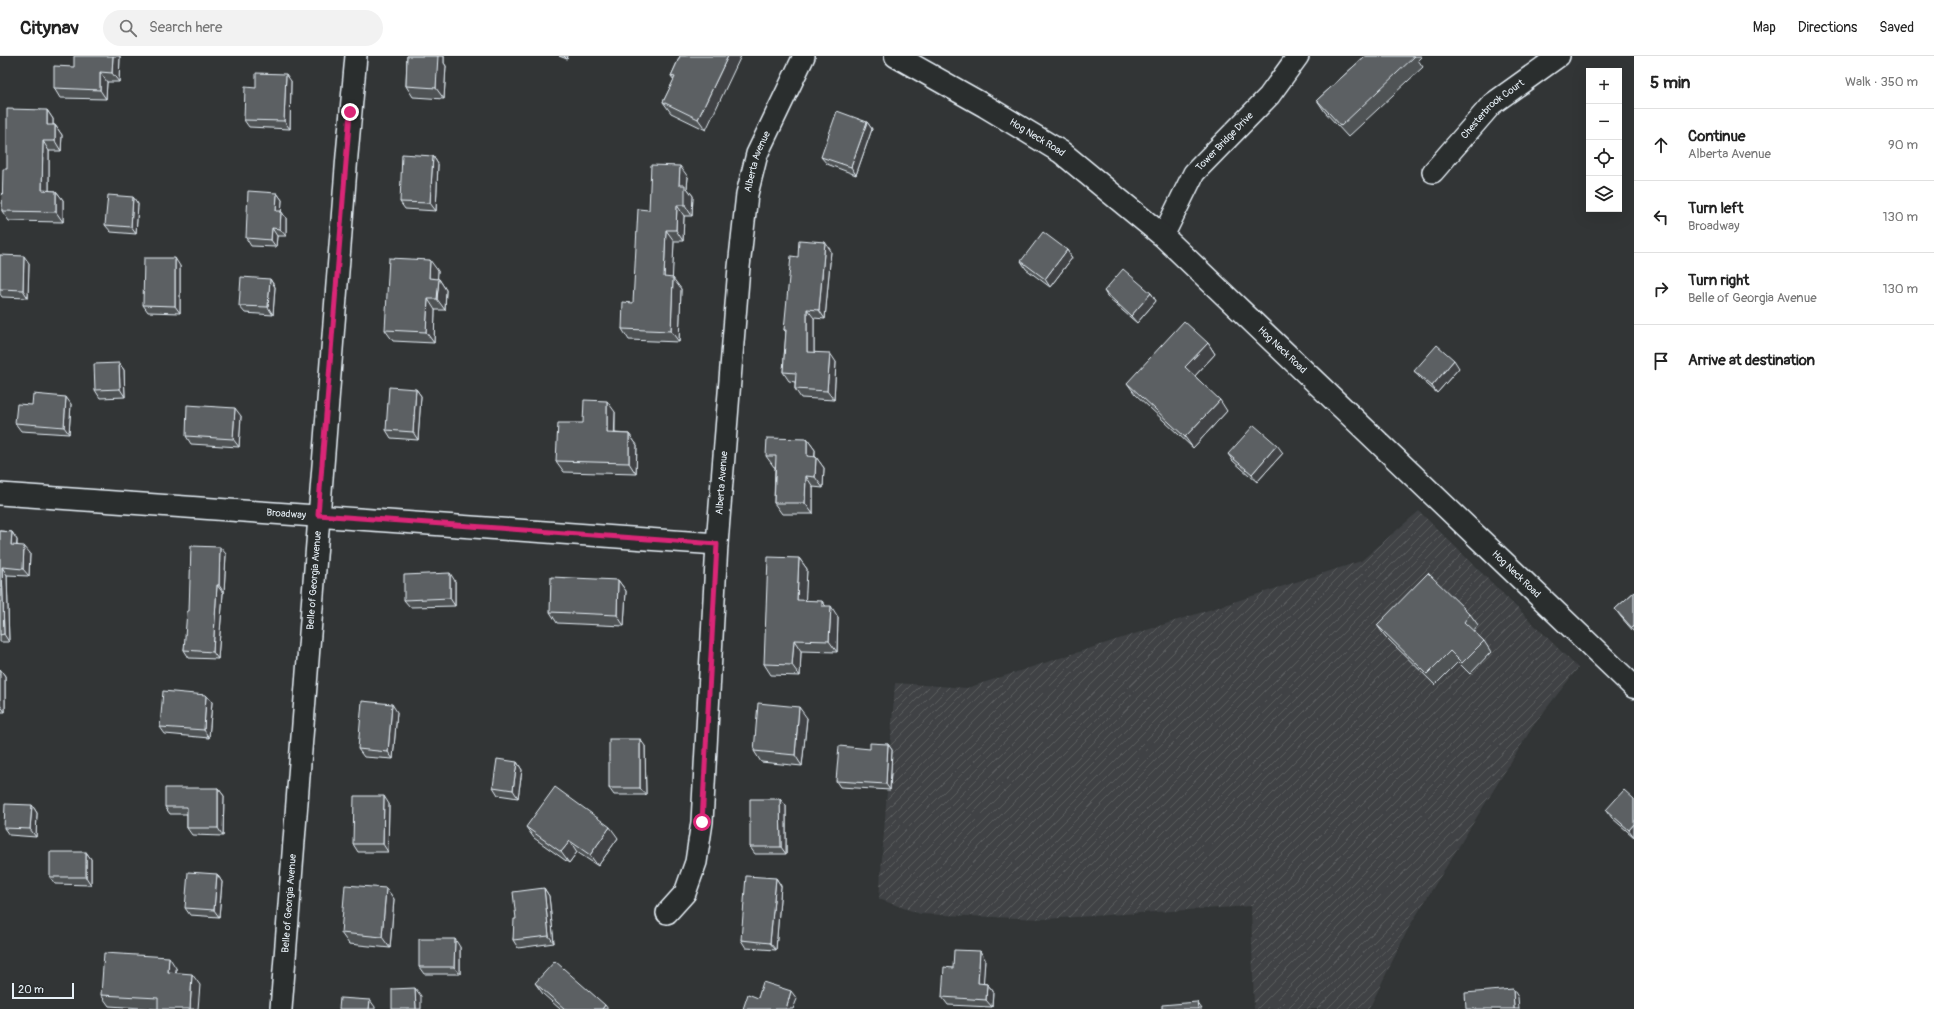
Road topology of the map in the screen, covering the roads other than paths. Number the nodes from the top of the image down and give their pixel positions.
1 (356, 56) edge
2 (804, 56) edge
3 (896, 56) edge
4 (1298, 56) edge
5 (1559, 56) edge
6 (1433, 172) dead end
7 (1163, 236) junction
8 (0, 494) edge
9 (318, 515) junction
10 (717, 544) junction
11 (1634, 687) edge
12 (668, 913) dead end
13 (281, 1009) edge

1 - 9 street, Belle of Georgia Avenue
2 - 10 street, Alberta Avenue
3 - 7 main road, Hog Neck Road
4 - 7 street, Tower Bridge Drive
5 - 6 street, Chesterbrook Court
7 - 11 main road, Hog Neck Road
8 - 9 street, Broadway
9 - 10 street, Broadway
9 - 13 street, Belle of Georgia Avenue
10 - 12 street, Alberta Avenue

